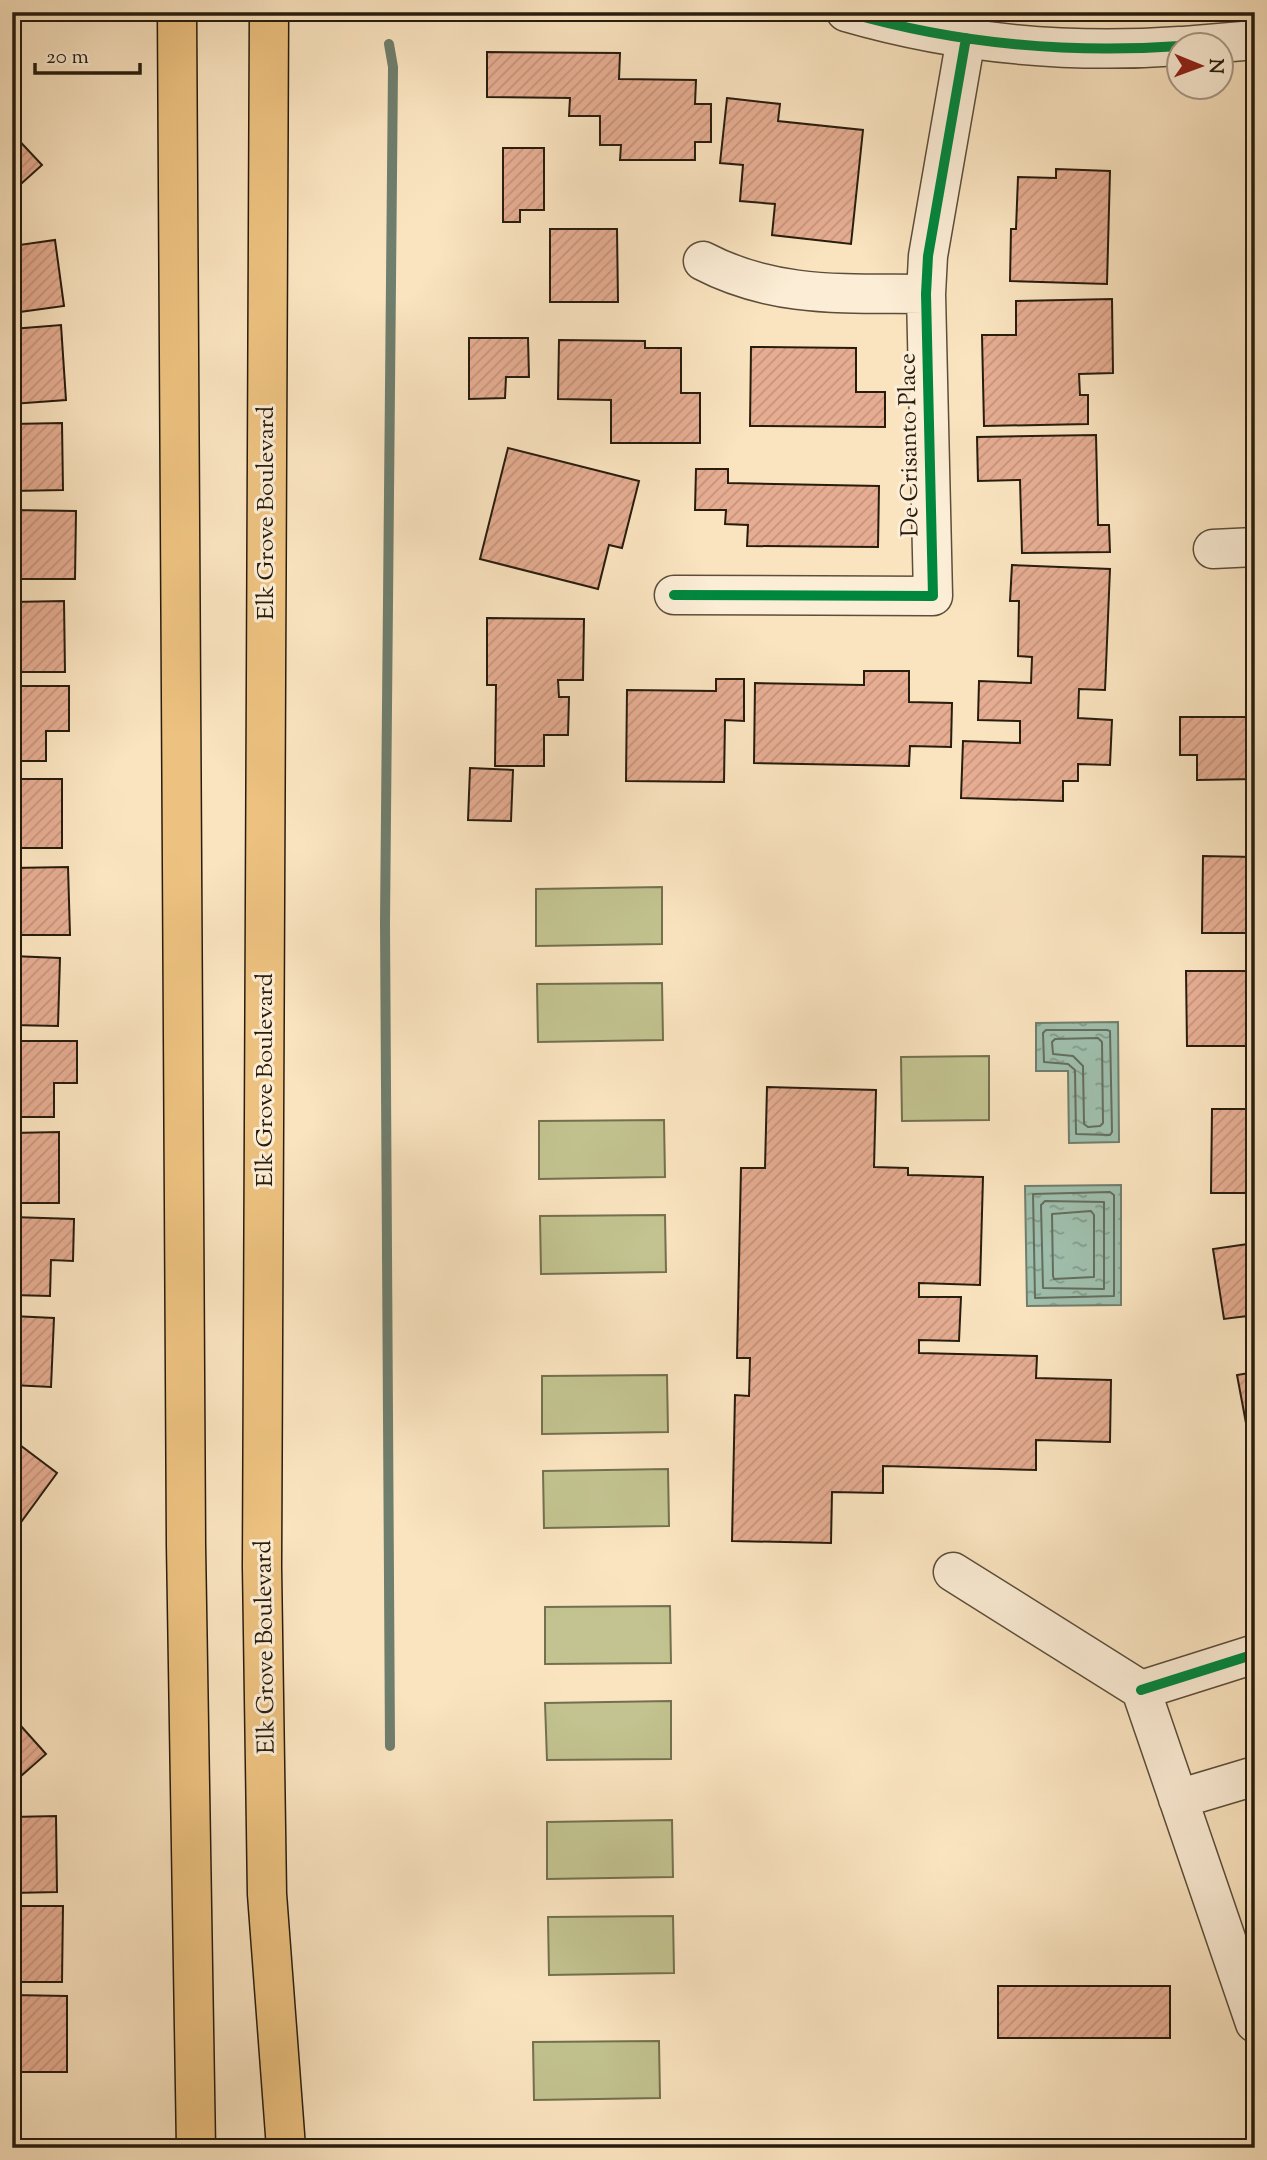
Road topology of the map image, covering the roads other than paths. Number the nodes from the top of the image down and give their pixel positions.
1 (177, 12) edge
2 (268, 12) edge
3 (846, 12) edge
4 (966, 38) junction
5 (1255, 40) edge
6 (1236, 42) edge
7 (1166, 47) edge
8 (703, 261) dead end
9 (926, 294) junction
10 (1255, 547) edge
11 (1213, 549) dead end
12 (674, 595) dead end
13 (953, 1572) dead end
14 (1255, 1654) edge
15 (1141, 1689) junction
16 (1255, 1776) edge
17 (1178, 1799) junction
18 (1255, 2023) edge
19 (196, 2148) edge
20 (286, 2148) edge

1 - 19 main road
2 - 20 main road, Elk Grove Boulevard
3 - 4 street
4 - 7 street
4 - 9 street, De Crisanto Place
5 - 6 street
8 - 9 street
9 - 12 street, De Crisanto Place
10 - 11 street
13 - 15 street
14 - 15 street
15 - 17 street
16 - 17 street
17 - 18 street

